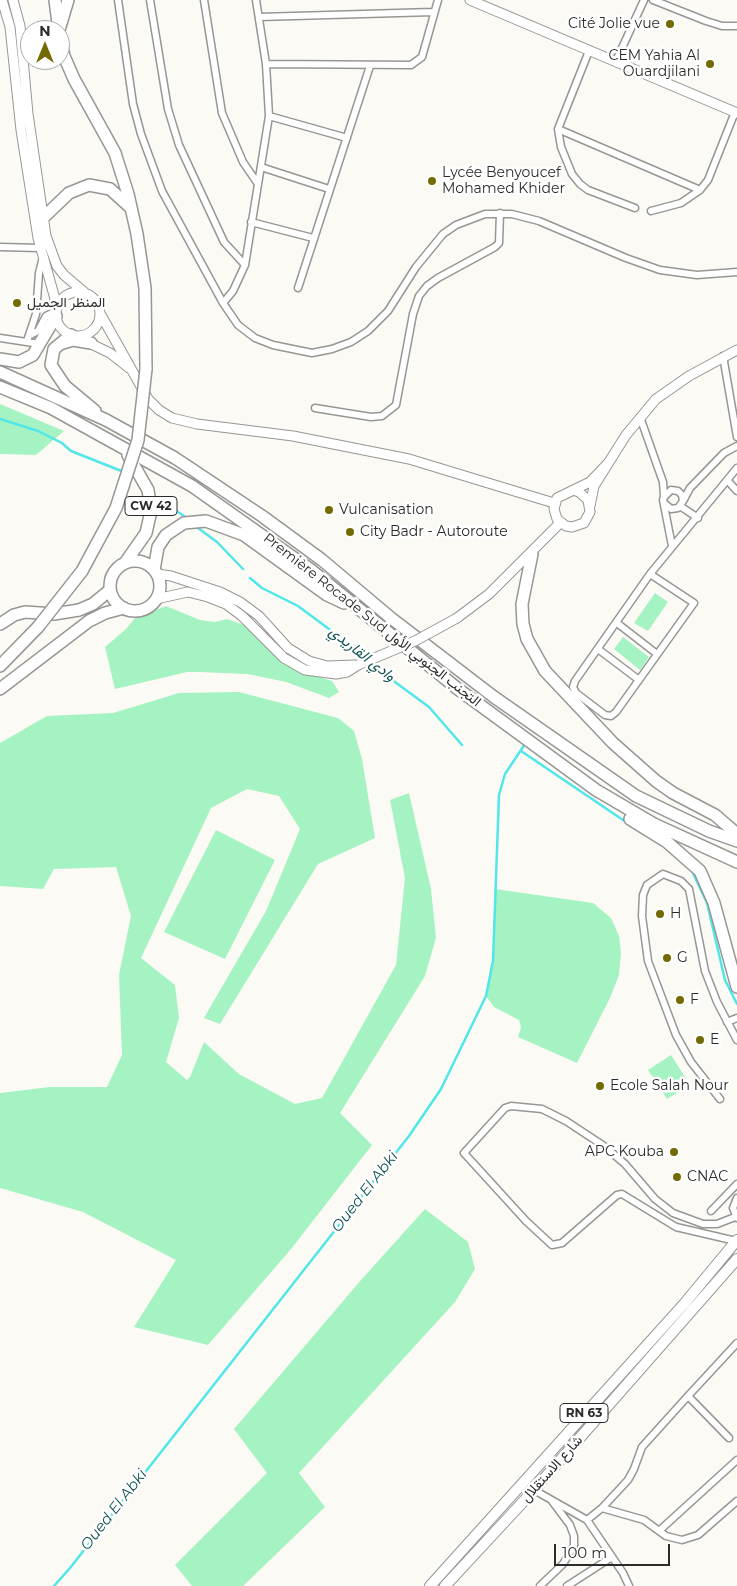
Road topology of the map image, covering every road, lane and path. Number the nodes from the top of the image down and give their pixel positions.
1 (2, 0) edge
2 (13, 0) edge
3 (55, 0) edge
4 (68, 0) edge
5 (118, 0) edge
6 (150, 0) edge
7 (204, 0) edge
8 (256, 0) edge
9 (438, 0) edge
10 (473, 0) edge
11 (644, 0) edge
12 (653, 0) edge
13 (433, 12) junction
14 (259, 17) junction
15 (58, 20) edge
16 (62, 20) edge
17 (737, 26) edge
18 (589, 51) junction
19 (616, 61) junction
20 (266, 64) junction
21 (370, 66) junction
22 (70, 70) edge
23 (736, 112) edge
24 (269, 116) junction
25 (558, 129) junction
26 (347, 138) junction
27 (261, 167) junction
28 (258, 184) junction
29 (329, 188) junction
30 (700, 190) junction
31 (132, 208) junction
32 (635, 208) dead end
33 (651, 211) dead end
34 (500, 213) junction
35 (45, 216) junction
36 (251, 222) junction
37 (313, 238) junction
38 (0, 247) edge
39 (42, 252) junction
40 (245, 265) junction
41 (737, 272) edge
42 (298, 288) dead end
43 (84, 292) junction
44 (223, 303) junction
45 (56, 311) junction
46 (101, 315) junction
47 (73, 336) junction
48 (0, 338) edge
49 (28, 338) junction
50 (91, 343) junction
51 (40, 344) junction
52 (56, 345) junction
53 (737, 350) edge
54 (723, 356) junction
55 (0, 359) edge
56 (0, 372) edge
57 (141, 372) junction
58 (0, 387) edge
59 (316, 408) dead end
60 (640, 417) junction
61 (106, 420) junction
62 (737, 437) edge
63 (737, 446) edge
64 (124, 449) junction
65 (609, 462) junction
66 (737, 468) edge
67 (727, 480) junction
68 (663, 482) junction
69 (690, 488) junction
70 (573, 490) junction
71 (676, 490) junction
72 (737, 491) edge
73 (664, 500) junction
74 (554, 503) junction
75 (681, 503) junction
76 (590, 506) junction
77 (698, 518) junction
78 (560, 523) junction
79 (672, 546) junction
80 (532, 554) junction
81 (126, 563) junction
82 (155, 572) junction
83 (650, 574) junction
84 (110, 590) junction
85 (156, 599) junction
86 (124, 608) junction
87 (361, 610) junction
88 (617, 623) junction
89 (0, 624) edge
90 (598, 649) junction
91 (658, 654) junction
92 (358, 665) junction
93 (0, 666) edge
94 (639, 680) junction
95 (0, 688) edge
96 (496, 716) junction
97 (737, 834) edge
98 (737, 841) edge
99 (737, 862) edge
100 (737, 987) edge
101 (737, 1018) edge
102 (727, 1022) junction
103 (737, 1040) edge
104 (720, 1099) dead end
105 (737, 1184) edge
106 (737, 1198) edge
107 (711, 1211) dead end
108 (736, 1217) edge
109 (736, 1241) edge
110 (737, 1259) edge
111 (737, 1343) edge
112 (688, 1396) junction
113 (729, 1438) dead end
114 (737, 1460) edge
115 (534, 1490) junction
116 (552, 1500) junction
117 (737, 1501) edge
118 (602, 1508) junction
119 (587, 1520) junction
120 (660, 1530) junction
121 (612, 1557) junction
122 (430, 1586) edge
123 (445, 1586) edge
124 (540, 1586) edge
125 (568, 1586) edge
126 (629, 1586) edge

1 - 39 street
2 - 35 street
3 - 15 highway
4 - 16 highway
5 - 44 street
6 - 40 street
7 - 28 street
8 - 14 street
9 - 13 street
10 - 18 street
11 - 19 street
12 - 17 street
13 - 14 street
13 - 21 street
14 - 20 street
18 - 19 street
18 - 25 street
19 - 23 street
20 - 21 street
20 - 24 street
21 - 26 street
22 - 31 highway
23 - 30 street
24 - 26 street
24 - 27 street
25 - 30 street
25 - 32 street
26 - 29 street
27 - 28 street
27 - 29 street
28 - 36 street
29 - 37 street
30 - 33 street
31 - 35 highway
31 - 57 highway
34 - 41 street
34 - 44 street
34 - 59 street
35 - 43 street
36 - 37 street
36 - 40 street
37 - 42 street
38 - 39 street
39 - 45 street
39 - 49 street
40 - 44 street
43 - 45 street
43 - 46 street
45 - 47 street
45 - 49 street
45 - 51 highway
46 - 47 street
46 - 57 street
47 - 50 street
47 - 52 highway
48 - 49 street
49 - 51 street
50 - 52 highway
50 - 57 street
51 - 55 highway
52 - 61 highway
53 - 54 street
54 - 60 street
54 - 62 street
56 - 61 highway, Première Rocade Sud التجنب الجنوبي الأول
57 - 74 street
57 - 93 highway, bridge
58 - 64 highway, Première Rocade Sud التجنب الجنوبي الأول
60 - 65 street
60 - 68 street
61 - 98 highway, Première Rocade Sud التجنب الجنوبي الأول
63 - 69 street
64 - 81 highway, CW 42
64 - 87 highway, Première Rocade Sud التجنب الجنوبي الأول
65 - 70 street
65 - 76 street
66 - 67 street
67 - 72 street
67 - 77 street
68 - 71 street
68 - 73 street
69 - 71 street
69 - 75 street
70 - 74 street
70 - 76 street
71 - 73 street
71 - 75 street
73 - 75 street
73 - 79 street
74 - 78 street
75 - 77 street
76 - 78 street
77 - 79 street
78 - 80 street
79 - 83 street
80 - 92 street, bridge
80 - 97 highway
81 - 82 highway
81 - 84 highway
82 - 85 highway
82 - 87 highway
82 - 92 street
83 - 88 street
83 - 91 street
84 - 86 highway
84 - 89 highway
85 - 86 highway
85 - 92 street
86 - 95 highway
87 - 96 highway, Première Rocade Sud التجنب الجنوبي الأول
88 - 90 street
88 - 91 street
90 - 94 street
90 - 94 street
91 - 94 street
96 - 99 highway, Première Rocade Sud التجنب الجنوبي الأول
96 - 100 highway
101 - 102 street
102 - 103 street
102 - 104 street
105 - 107 street
106 - 108 street
108 - 109 street
109 - 122 main road, RN 63
110 - 115 main road, شارع الاستقلال / RN 63
111 - 112 street
112 - 113 street
112 - 118 street
114 - 120 street
115 - 116 street
115 - 123 main road, شارع الاستقلال / RN 63
116 - 119 street
116 - 124 street
117 - 120 street
118 - 119 street
118 - 120 street
119 - 121 street
121 - 125 street
121 - 126 street

